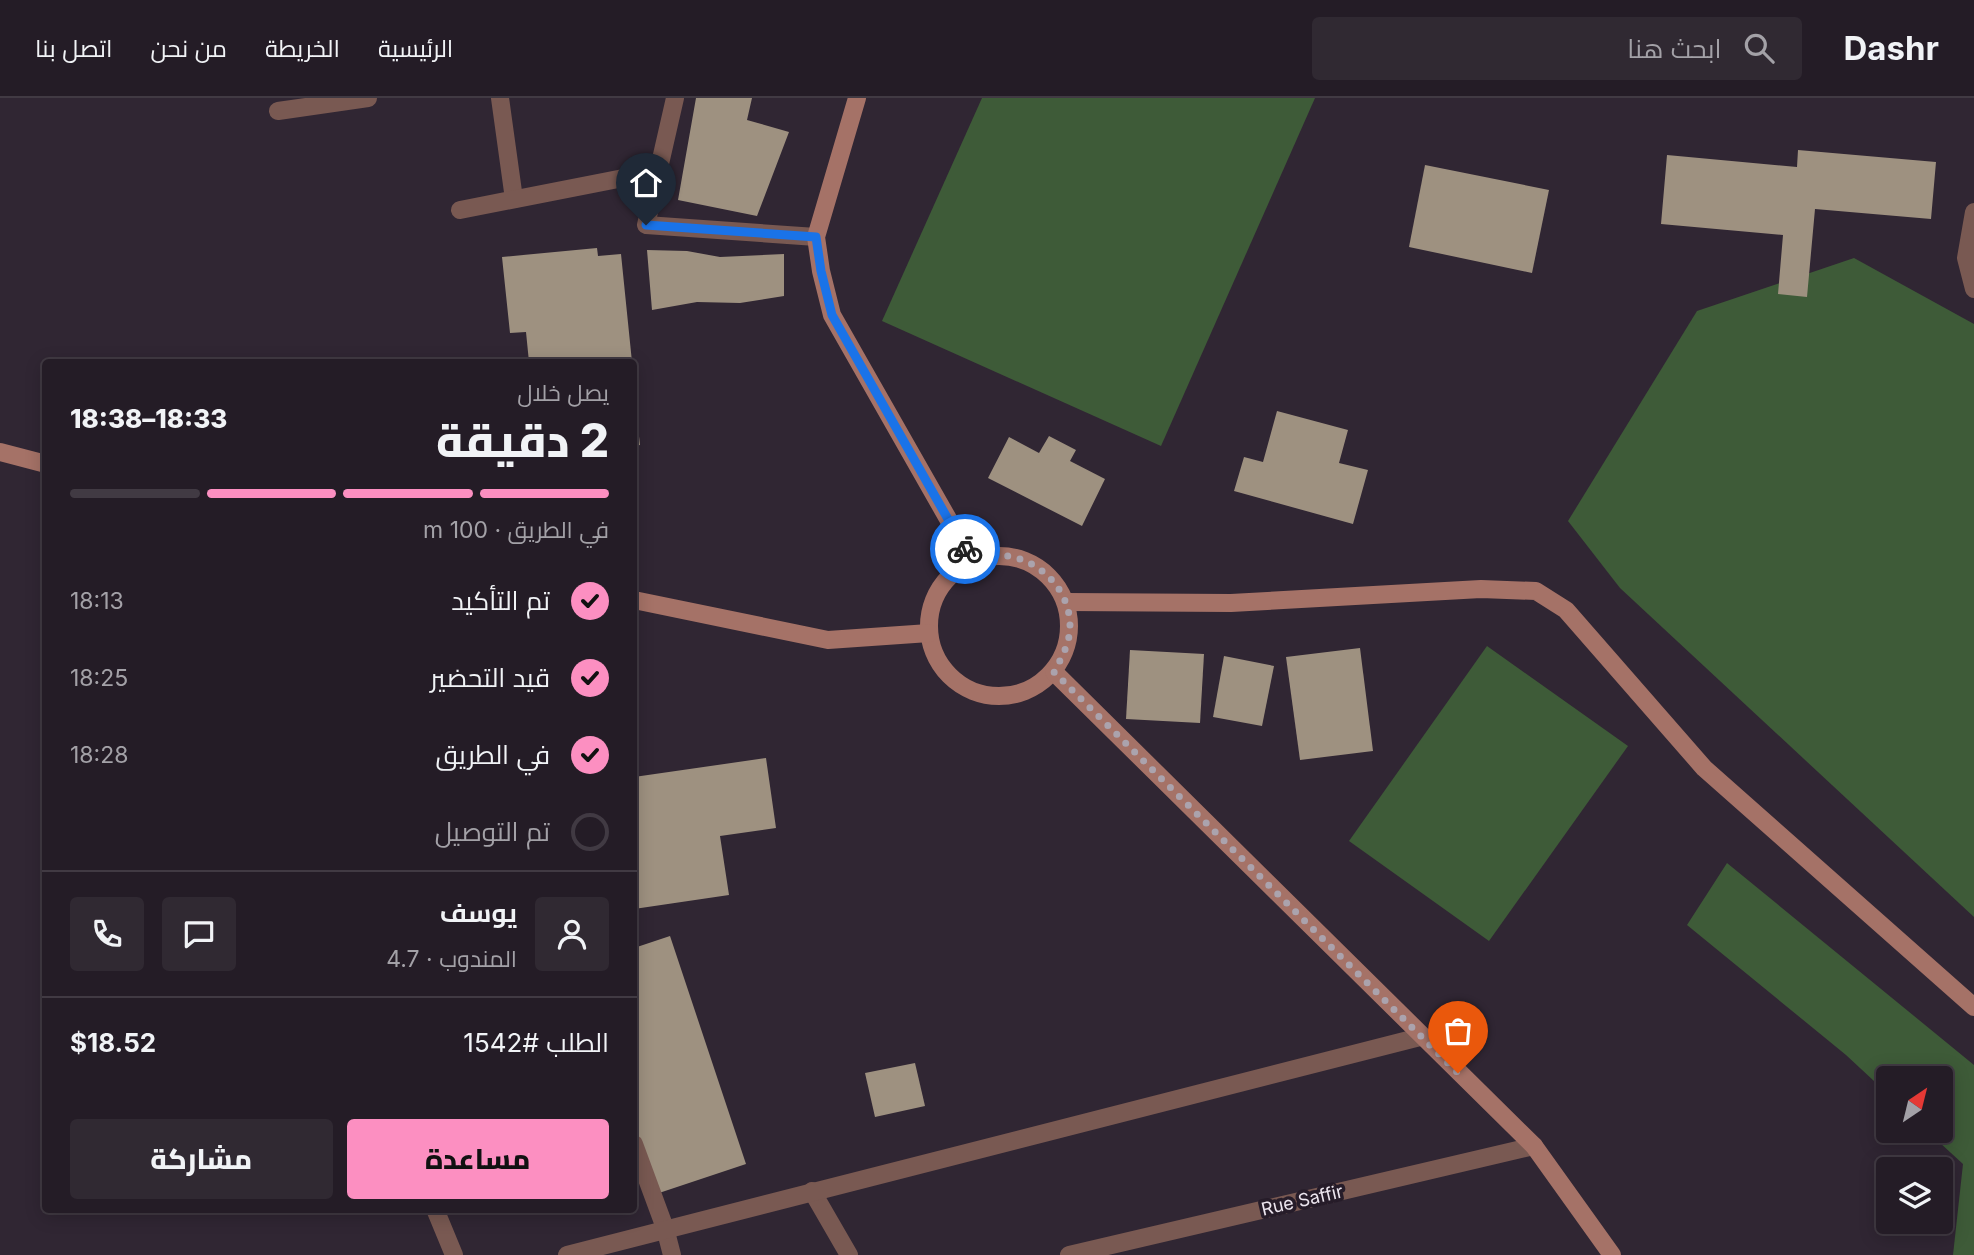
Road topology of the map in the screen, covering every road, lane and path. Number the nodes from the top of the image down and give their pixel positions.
1 (368, 98) edge
2 (500, 98) edge
3 (675, 98) edge
4 (857, 98) edge
5 (278, 111) dead end
6 (659, 171) junction
7 (514, 199) junction
8 (460, 210) dead end
9 (1974, 212) edge
10 (816, 237) junction
11 (1974, 289) edge
12 (0, 452) edge
13 (42, 463) edge
14 (972, 561) junction
15 (637, 601) edge
16 (1066, 601) junction
17 (929, 633) junction
18 (1054, 672) junction
19 (1974, 1007) edge
20 (1420, 1037) junction
21 (1534, 1146) junction
22 (637, 1152) edge
23 (812, 1191) junction
24 (437, 1213) edge
25 (666, 1228) junction
26 (454, 1255) edge
27 (567, 1255) edge
28 (672, 1255) edge
29 (849, 1255) edge
30 (1069, 1255) edge
31 (1612, 1255) edge

1 - 5 street
2 - 7 street
3 - 6 street
4 - 10 street
6 - 7 street
6 - 10 street
7 - 8 street
9 - 11 street
10 - 14 street
12 - 13 street
14 - 16 street
14 - 17 street
15 - 17 street
16 - 18 street
16 - 19 street
17 - 18 street
18 - 20 street
20 - 21 street
20 - 23 street
21 - 30 street, Rue Saffir
21 - 31 street
22 - 25 street
23 - 25 street
23 - 29 street
24 - 26 street
25 - 27 street
25 - 28 street

